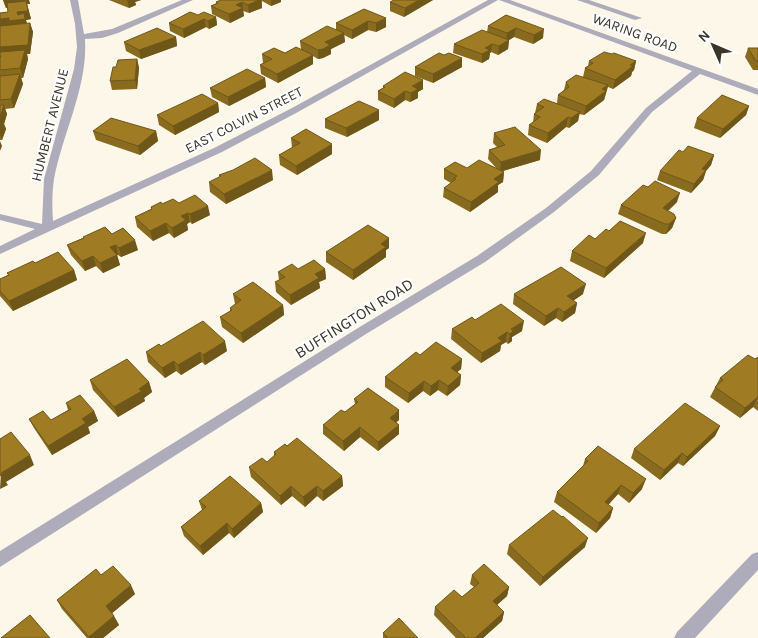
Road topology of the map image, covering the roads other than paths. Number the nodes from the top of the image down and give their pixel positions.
1 (74, 0) edge
2 (189, 0) edge
3 (494, 0) edge
4 (503, 0) edge
5 (581, 0) edge
6 (638, 18) dead end
7 (82, 37) junction
8 (699, 70) junction
9 (758, 92) edge
10 (0, 217) edge
11 (48, 229) junction
12 (0, 250) edge
13 (758, 559) edge
14 (0, 560) edge
15 (683, 638) edge

1 - 7 street, HUMBERT AVENUE
2 - 7 street
3 - 11 street, EAST COLVIN STREET
4 - 8 street, WARING ROAD
5 - 6 street
7 - 11 street, HUMBERT AVENUE
8 - 9 street, WARING ROAD
8 - 14 street, BUFFINGTON ROAD
10 - 11 street
11 - 12 street, EAST COLVIN STREET
13 - 15 street

